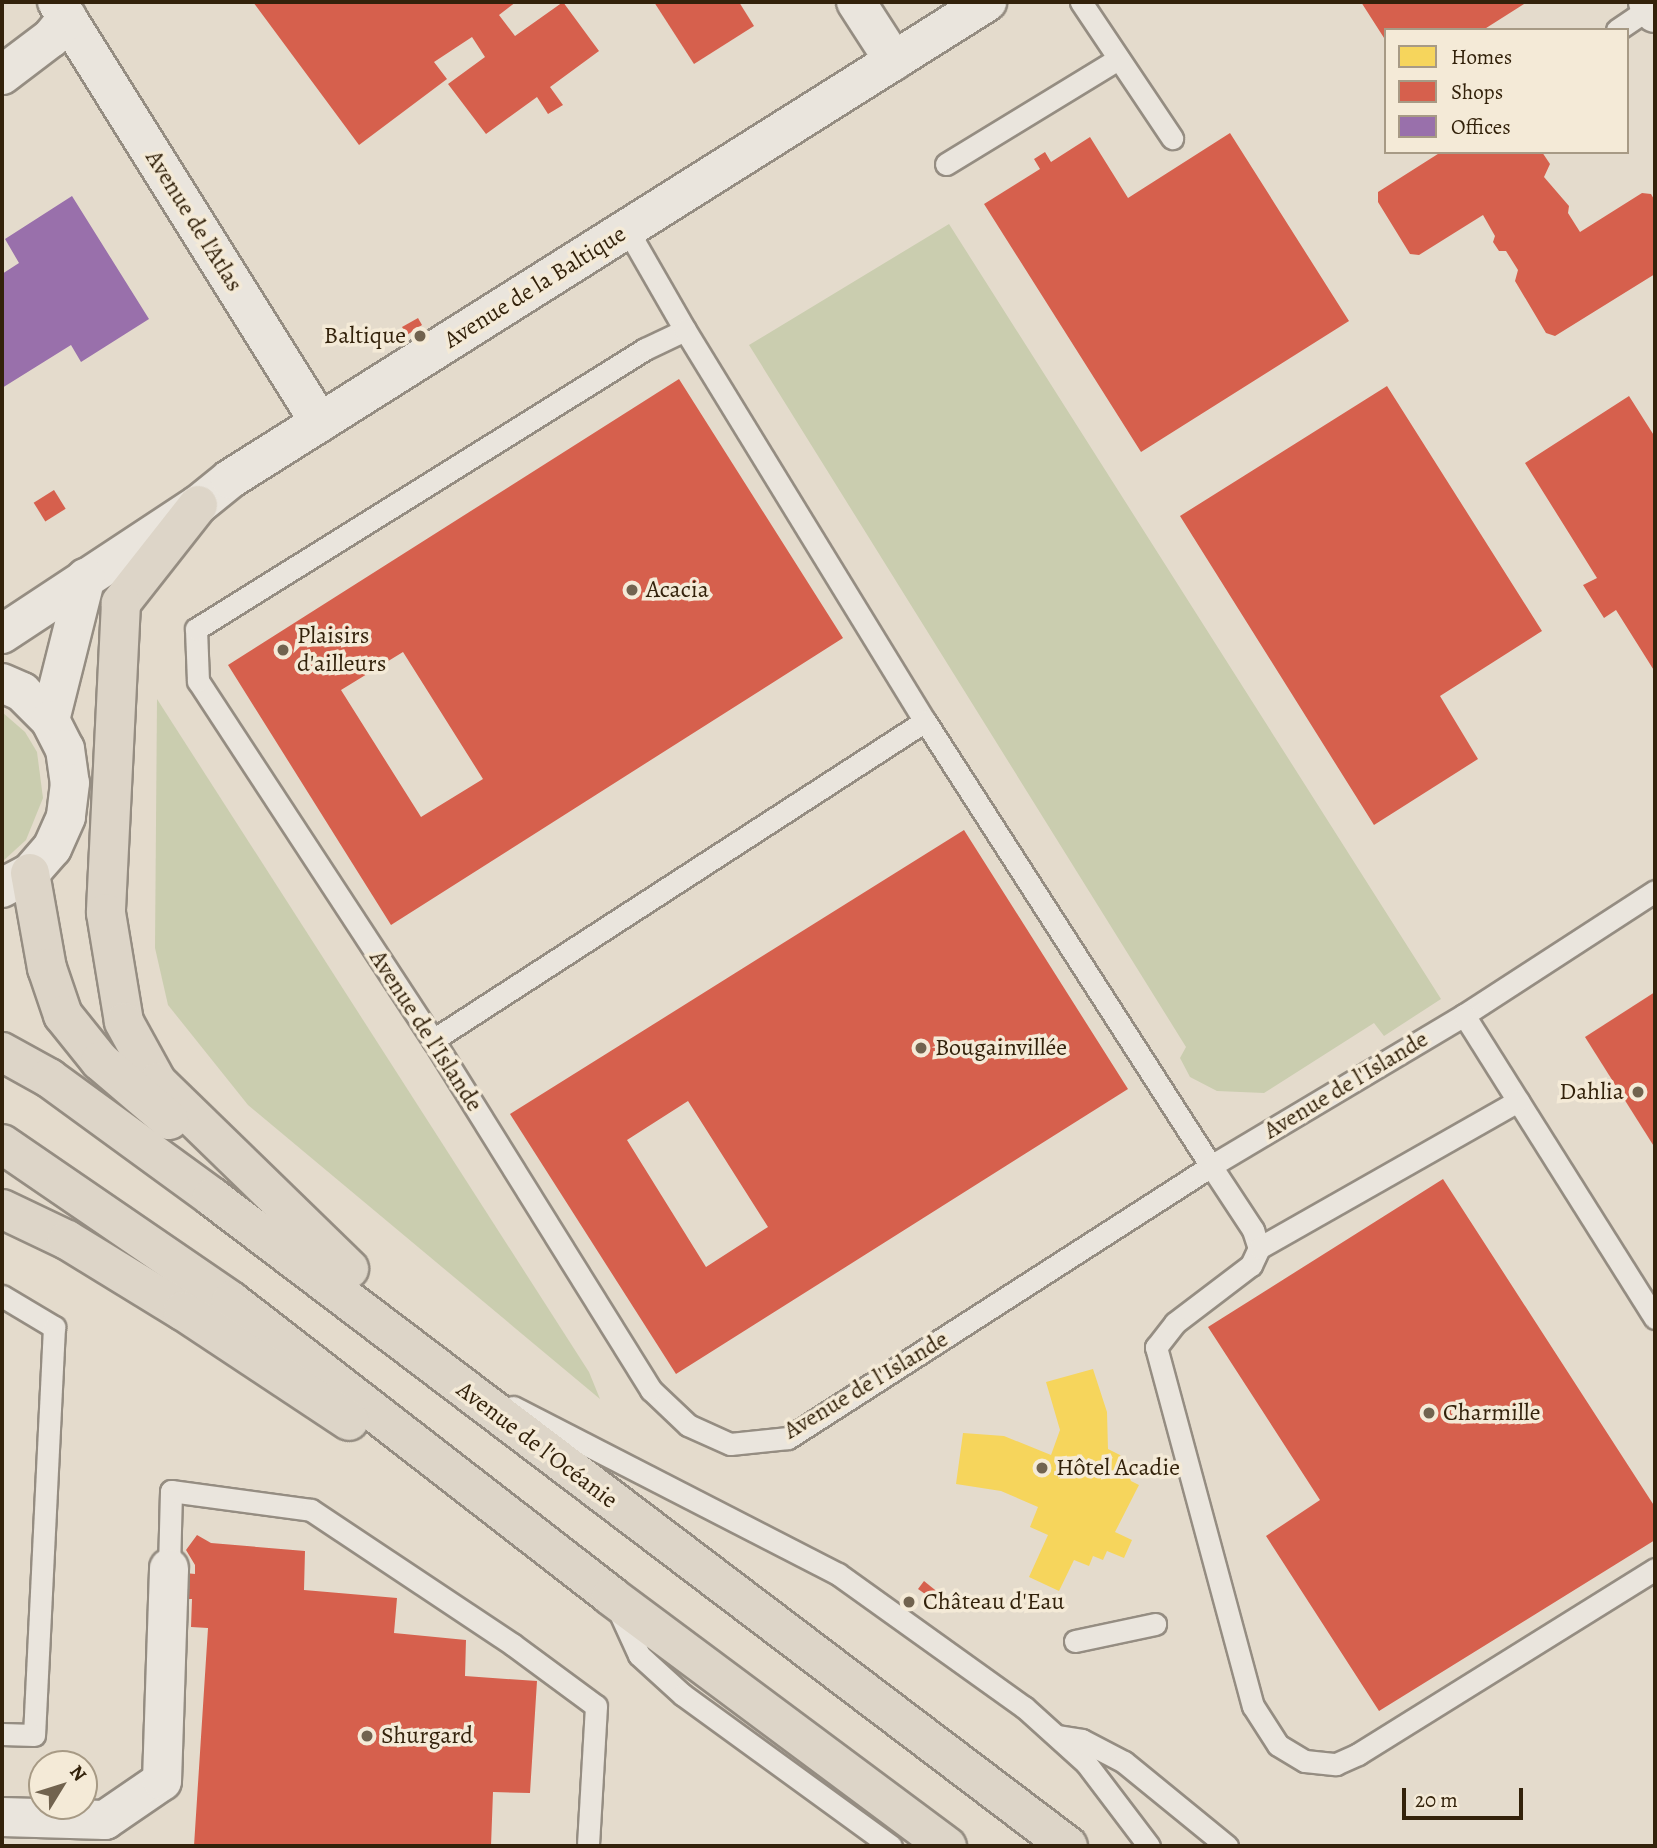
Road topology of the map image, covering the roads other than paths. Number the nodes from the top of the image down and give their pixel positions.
1 (856, 2) edge
2 (987, 2) edge
3 (1081, 2) edge
4 (1652, 7) edge
5 (62, 10) edge
6 (1621, 28) edge
7 (1118, 58) junction
8 (894, 61) junction
9 (2, 75) edge
10 (1172, 138) dead end
11 (946, 164) dead end
12 (627, 229) junction
13 (685, 330) junction
14 (320, 423) junction
15 (198, 505) junction
16 (86, 577) junction
17 (2, 634) edge
18 (2, 683) edge
19 (50, 720) junction
20 (925, 721) junction
21 (16, 881) edge
22 (1655, 891) edge
23 (1464, 1015) junction
24 (433, 1040) junction
25 (2, 1052) edge
26 (1518, 1101) junction
27 (2, 1144) edge
28 (1211, 1166) junction
29 (2, 1209) edge
30 (1259, 1248) junction
31 (349, 1269) junction
32 (2, 1296) edge
33 (1655, 1318) edge
34 (431, 1365) junction
35 (169, 1568) joint
36 (1655, 1569) edge
37 (611, 1596) junction
38 (1155, 1624) dead end
39 (1075, 1641) dead end
40 (2, 1734) edge
41 (1054, 1735) junction
42 (2, 1818) edge
43 (588, 1844) dead end
44 (891, 1846) edge
45 (947, 1846) edge
46 (1068, 1846) edge
47 (1149, 1846) edge
48 (1227, 1846) edge

1 - 8 street
2 - 8 street, Avenue de la Baltique
3 - 7 lane
4 - 6 lane
5 - 9 street
5 - 14 street, Avenue de l'Atlas
7 - 10 lane
7 - 11 lane
8 - 12 street, Avenue de la Baltique
12 - 13 lane
12 - 14 street, Avenue de la Baltique
13 - 20 lane
13 - 24 lane, Avenue de l'Islande
14 - 15 street, Avenue de la Baltique
15 - 16 street, Avenue de la Baltique
15 - 31 main road
16 - 17 street, Avenue de la Baltique
16 - 19 street
18 - 19 street
19 - 21 street
20 - 24 lane
20 - 28 lane
21 - 31 main road
22 - 23 lane, Avenue de l'Islande
23 - 26 lane
23 - 28 lane, Avenue de l'Islande
24 - 28 lane, Avenue de l'Islande
25 - 34 main road, Avenue de l'Océanie
26 - 30 lane
26 - 33 lane
27 - 37 main road
28 - 30 lane
29 - 37 main road
30 - 36 lane
31 - 34 main road
32 - 40 lane
34 - 41 lane
34 - 46 main road, Avenue de l'Océanie
35 - 42 street
35 - 43 lane
37 - 44 lane
37 - 45 main road
38 - 39 lane
41 - 47 lane
41 - 48 lane

